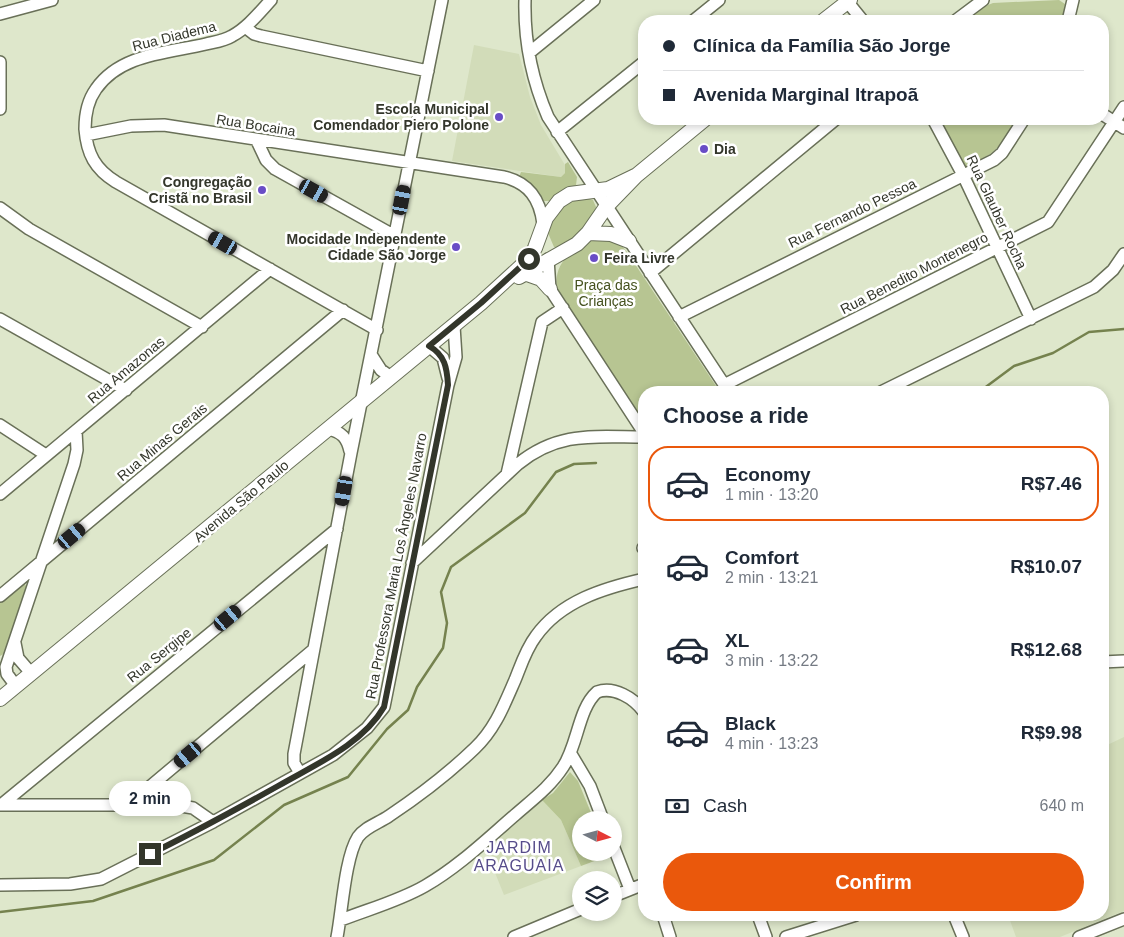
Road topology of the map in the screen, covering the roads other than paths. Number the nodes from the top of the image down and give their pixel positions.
1 (52, 0) edge
2 (271, 0) edge
3 (442, 0) edge
4 (525, 0) edge
5 (594, 0) edge
6 (719, 0) edge
7 (983, 0) edge
8 (1073, 0) edge
9 (848, 1) edge
10 (0, 14) edge
11 (700, 15) edge
12 (830, 15) edge
13 (858, 15) edge
14 (963, 15) edge
15 (1069, 15) edge
16 (245, 27) junction
17 (530, 53) junction
18 (0, 62) edge
19 (638, 67) edge
20 (428, 70) junction
21 (1124, 107) edge
22 (0, 109) edge
23 (698, 125) edge
24 (829, 125) edge
25 (936, 125) edge
26 (1020, 125) edge
27 (1119, 125) edge
28 (557, 132) junction
29 (86, 135) junction
30 (257, 141) junction
31 (410, 164) junction
32 (637, 174) junction
33 (963, 175) junction
34 (594, 189) junction
35 (606, 207) junction
36 (0, 208) edge
37 (542, 228) junction
38 (588, 232) junction
39 (395, 236) junction
40 (629, 241) junction
41 (997, 248) junction
42 (1124, 254) edge
43 (548, 259) junction
44 (270, 269) junction
45 (524, 273) junction
46 (650, 273) junction
47 (550, 289) junction
48 (481, 303) junction
49 (563, 308) junction
50 (343, 310) junction
51 (679, 317) junction
52 (0, 318) edge
53 (1031, 319) junction
54 (202, 326) junction
55 (454, 326) junction
56 (377, 330) junction
57 (429, 346) junction
58 (372, 356) junction
59 (391, 378) junction
60 (448, 385) junction
61 (725, 386) edge
62 (730, 386) edge
63 (893, 386) edge
64 (126, 390) junction
65 (361, 402) junction
66 (638, 424) edge
67 (0, 425) edge
68 (328, 429) junction
69 (76, 431) junction
70 (517, 432) junction
71 (638, 437) edge
72 (57, 447) junction
73 (535, 451) junction
74 (351, 453) junction
75 (46, 455) junction
76 (74, 464) junction
77 (508, 474) junction
78 (0, 494) edge
79 (337, 529) junction
80 (44, 560) junction
81 (412, 563) junction
82 (638, 581) edge
83 (0, 596) edge
84 (15, 642) junction
85 (314, 650) junction
86 (1124, 661) edge
87 (1109, 662) edge
88 (3, 666) edge
89 (31, 673) junction
90 (16, 686) junction
91 (0, 699) edge
92 (638, 705) edge
93 (571, 754) junction
94 (300, 773) junction
95 (0, 805) edge
96 (128, 805) junction
97 (599, 811) edge
98 (213, 822) junction
99 (619, 861) edge
100 (0, 885) edge
101 (638, 886) edge
102 (630, 889) junction
103 (622, 892) edge
104 (572, 914) edge
105 (1124, 919) edge
106 (341, 920) junction
107 (665, 921) edge
108 (760, 921) edge
109 (835, 921) edge
110 (956, 921) edge
111 (1090, 935) edge
112 (337, 937) edge
113 (514, 937) edge
114 (670, 937) edge
115 (766, 937) edge
116 (786, 937) edge
117 (963, 937) edge
118 (1079, 937) edge

1 - 10 street
2 - 16 street, Rua Diadema
3 - 20 street
4 - 17 street
5 - 17 street
6 - 11 street
7 - 14 street
8 - 15 street
9 - 12 main road
9 - 13 street
16 - 20 street
16 - 29 street, Rua Diadema
17 - 28 street
18 - 22 street
19 - 28 street
20 - 31 street
21 - 27 street, Rua Benedito Montenegro
23 - 32 main road, Avenida São Paulo
24 - 46 street
25 - 33 street, Rua Glauber Rocha
26 - 33 street, Rua Fernando Pessoa
27 - 41 street, Rua Benedito Montenegro
28 - 34 street
29 - 30 street, Rua Bocaina
29 - 44 street, Rua Diadema
30 - 31 street, Rua Bocaina
30 - 39 street
31 - 37 street, Rua Bocaina
31 - 39 street
32 - 34 main road, Avenida São Paulo
32 - 35 main road, Avenida São Paulo
33 - 41 street, Rua Glauber Rocha
33 - 51 street, Rua Fernando Pessoa
34 - 35 street
34 - 37 main road, Avenida São Paulo
35 - 38 main road, Avenida São Paulo
35 - 40 street
36 - 54 street
37 - 43 main road
37 - 48 main road, Avenida São Paulo
38 - 40 main road
38 - 43 main road, Avenida São Paulo
39 - 56 street
40 - 46 street
41 - 53 street, Rua Glauber Rocha
41 - 62 street, Rua Benedito Montenegro
42 - 53 street
43 - 45 main road, Avenida São Paulo
43 - 47 street
44 - 50 street, Rua Diadema
44 - 54 street, Rua Amazonas
45 - 47 main road
45 - 48 main road, Avenida São Paulo
46 - 51 street
47 - 49 street
48 - 55 main road, Avenida São Paulo
49 - 66 street
49 - 70 street
50 - 56 street, Rua Diadema
50 - 80 street, Rua Minas Gerais
51 - 61 street
52 - 64 street
53 - 63 street
54 - 64 street, Rua Amazonas
55 - 57 main road, Avenida São Paulo
55 - 60 street, Rua Professora Maria Los Ângeles Navarro
56 - 58 street
57 - 59 main road, Avenida São Paulo
57 - 60 street, Rua Professora Maria Los Ângeles Navarro
58 - 59 street
58 - 65 street
59 - 65 main road, Avenida São Paulo
60 - 81 street, Rua Professora Maria Los Ângeles Navarro
64 - 69 street, Rua Amazonas
65 - 68 main road, Avenida São Paulo
65 - 74 street
67 - 75 street
68 - 74 street
68 - 89 main road, Avenida São Paulo
69 - 72 street, Rua Amazonas
69 - 76 street
70 - 73 street
70 - 77 street
71 - 73 street
72 - 75 street, Rua Amazonas
72 - 76 street
73 - 77 street
74 - 79 street
75 - 78 street, Rua Amazonas
76 - 80 street
77 - 81 street
79 - 85 street
79 - 95 street, Rua Sergipe
80 - 83 street, Rua Minas Gerais
80 - 84 street
81 - 94 street, Rua Professora Maria Los Ângeles Navarro
82 - 106 street
84 - 88 street
84 - 89 street
85 - 94 street
85 - 96 street
86 - 87 street
88 - 90 street
89 - 90 main road, Avenida São Paulo
90 - 91 main road, Avenida São Paulo
92 - 93 street
93 - 97 street
93 - 106 street
94 - 98 street, Rua Professora Maria Los Ângeles Navarro
95 - 96 street
96 - 98 street
98 - 100 street, Rua Professora Maria Los Ângeles Navarro
99 - 102 street
101 - 102 street
102 - 103 street
104 - 113 street
105 - 111 street
106 - 112 street
107 - 114 street
108 - 115 street
109 - 116 street
110 - 117 street
111 - 118 street

